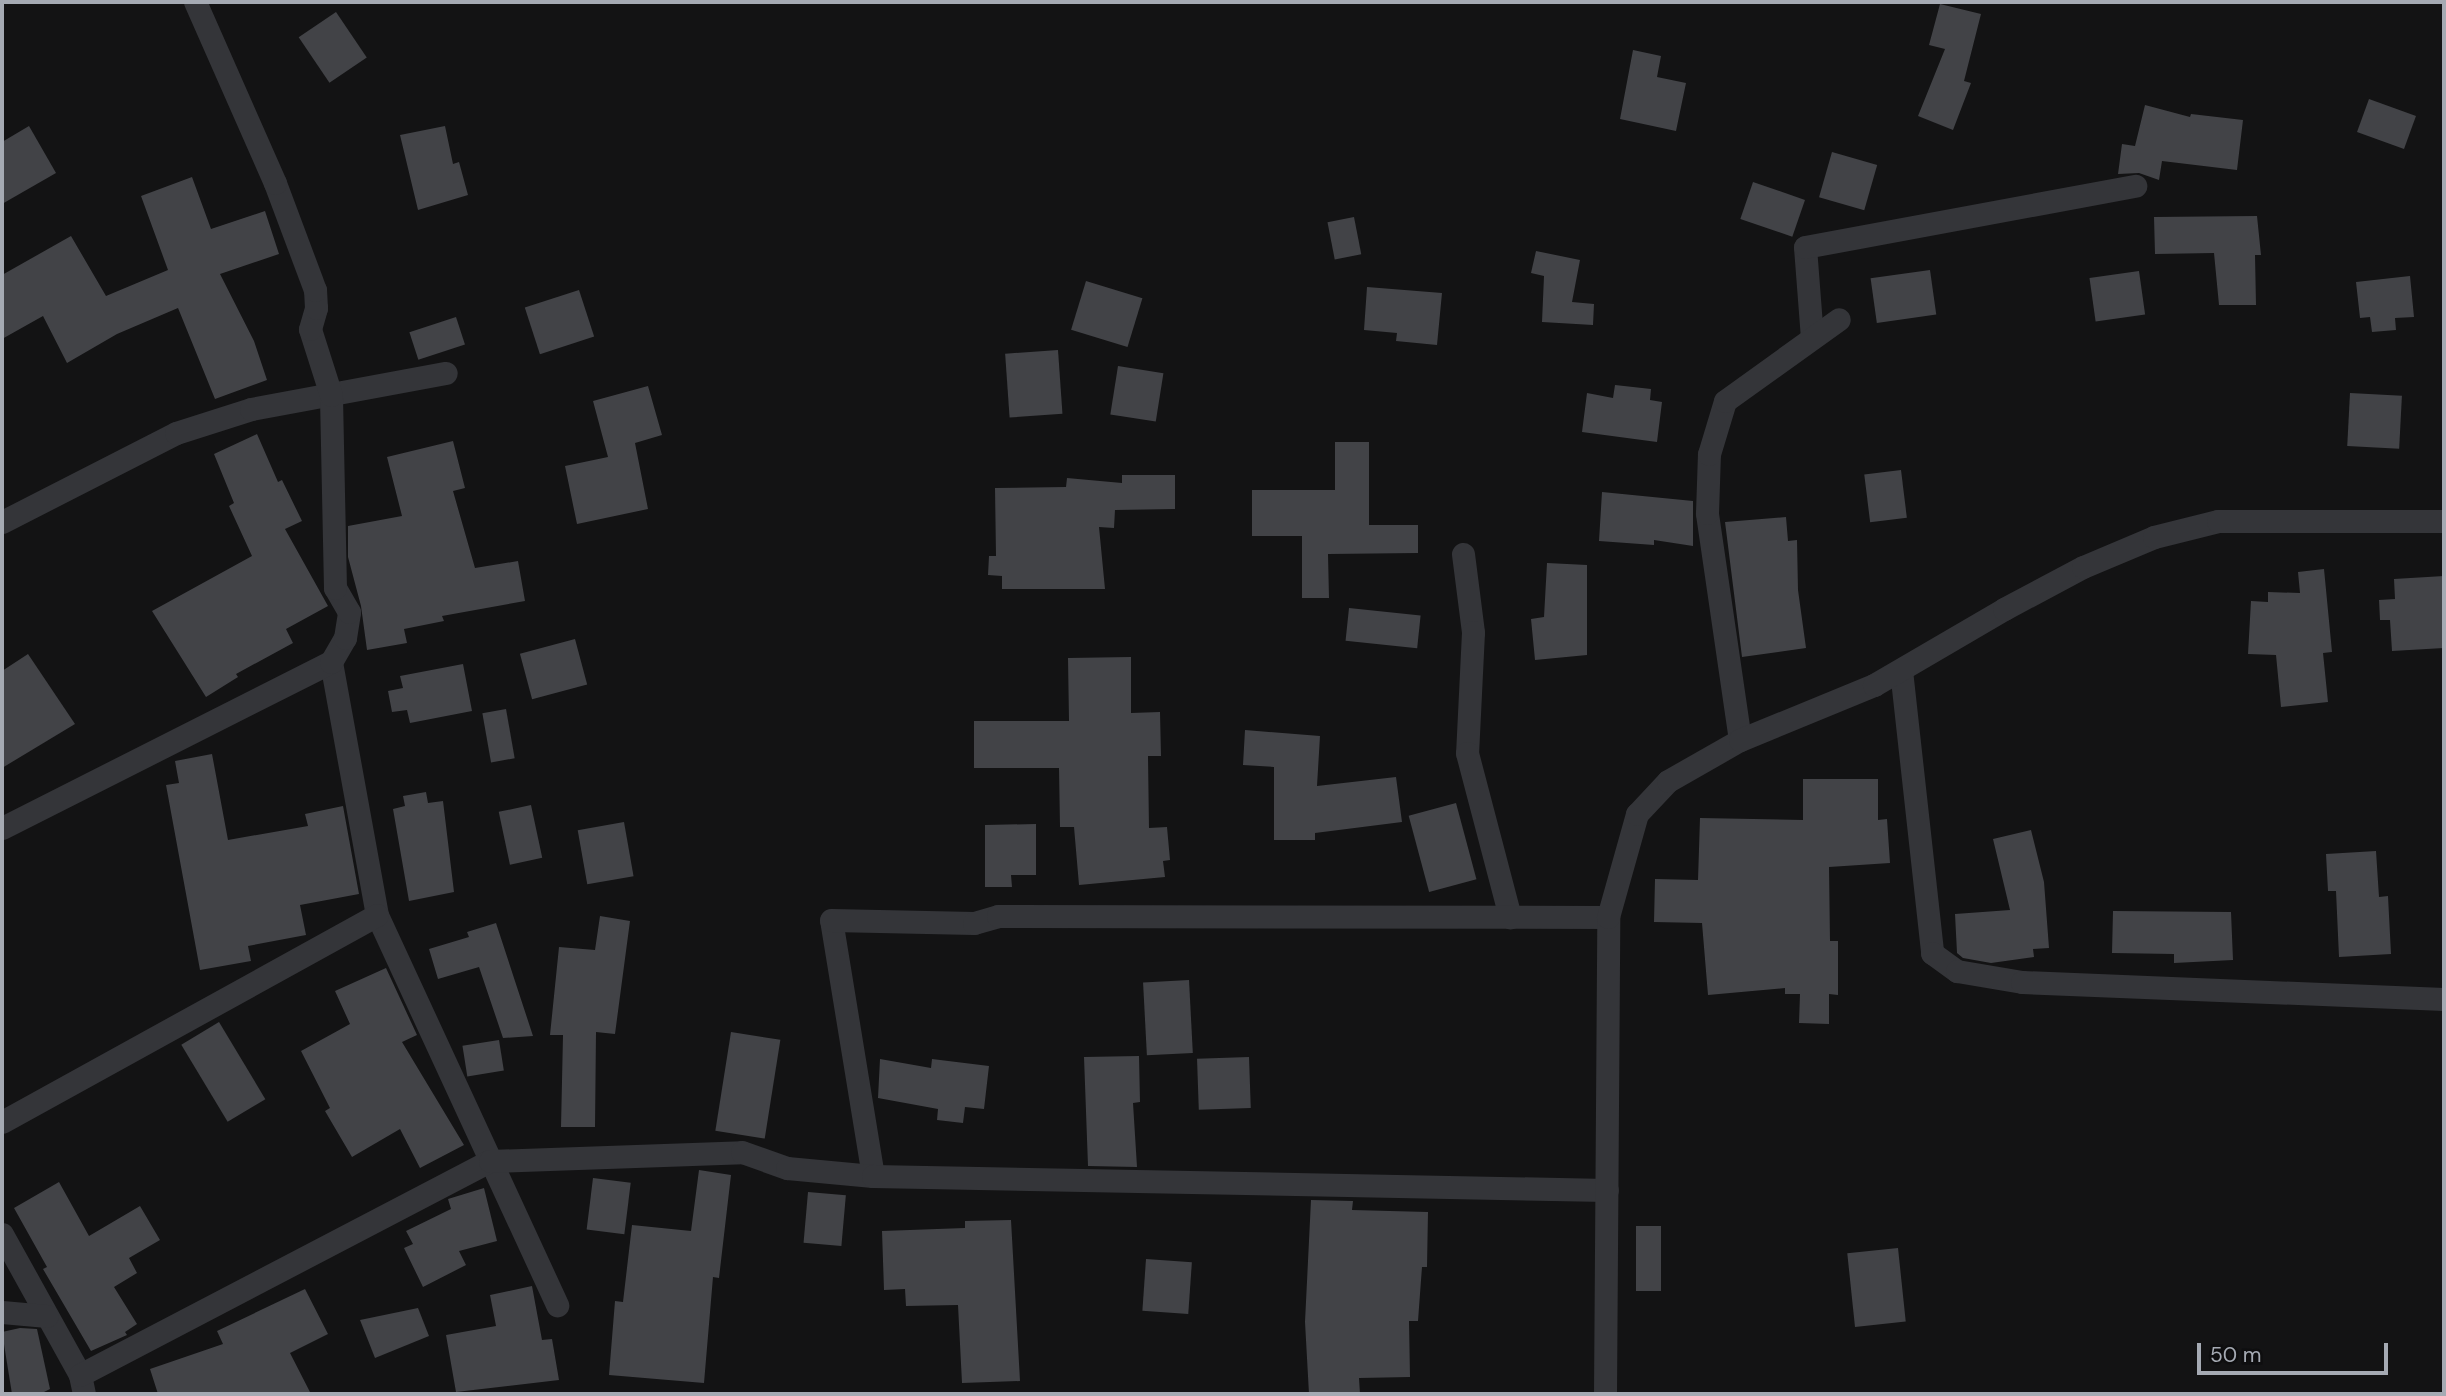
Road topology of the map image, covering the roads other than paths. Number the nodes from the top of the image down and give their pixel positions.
1 (195, 2) edge
2 (2134, 186) dead end
3 (1839, 319) dead end
4 (1812, 338) junction
5 (446, 373) dead end
6 (331, 395) junction
7 (2, 522) edge
8 (2444, 522) edge
9 (1463, 554) dead end
10 (331, 662) junction
11 (1901, 670) junction
12 (1740, 740) junction
13 (2, 828) edge
14 (377, 915) junction
15 (1510, 916) junction
16 (1608, 917) junction
17 (2444, 999) edge
18 (2, 1122) edge
19 (490, 1161) junction
20 (873, 1176) junction
21 (1607, 1190) junction
22 (2, 1234) edge
23 (557, 1305) dead end
24 (2, 1312) edge
25 (47, 1316) junction
26 (82, 1385) edge
27 (1605, 1394) edge

1 - 6 street
2 - 4 street
3 - 4 street
4 - 12 street
5 - 6 street
6 - 7 street
6 - 10 street
8 - 11 street
9 - 15 street
10 - 13 street
10 - 14 street
11 - 12 street
11 - 17 street
12 - 16 street
14 - 18 street
14 - 19 street
15 - 16 street
15 - 20 street
16 - 21 street
19 - 20 street
19 - 23 street
19 - 26 street
20 - 21 street
21 - 27 street
22 - 25 street
24 - 25 street
25 - 26 street

